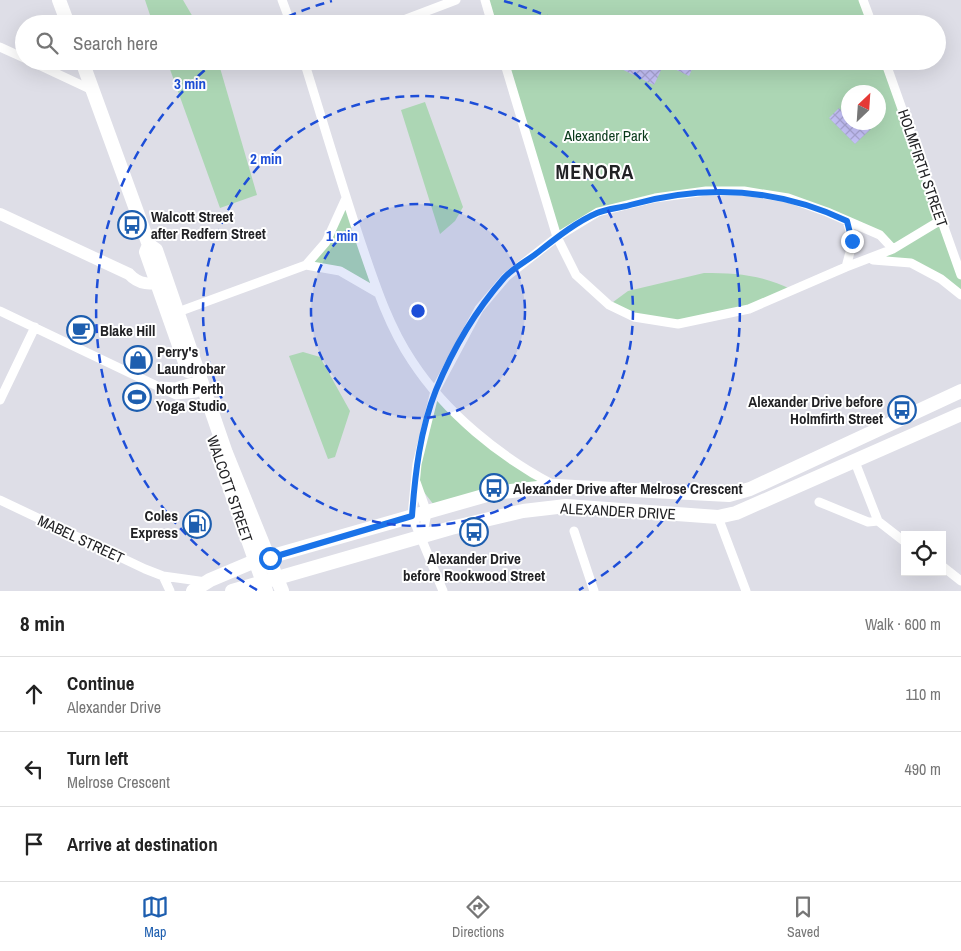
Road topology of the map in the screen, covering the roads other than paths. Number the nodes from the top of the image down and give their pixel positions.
1 (60, 0) edge
2 (282, 0) edge
3 (456, 0) edge
4 (485, 0) edge
5 (863, 0) edge
6 (65, 15) edge
7 (288, 15) edge
8 (417, 15) edge
9 (489, 15) edge
10 (869, 15) edge
11 (0, 47) edge
12 (15, 54) edge
13 (49, 70) edge
14 (85, 70) edge
15 (307, 70) edge
16 (507, 70) edge
17 (888, 70) edge
18 (92, 90) junction
19 (346, 198) junction
20 (0, 214) edge
21 (941, 220) junction
22 (847, 221) junction
23 (557, 237) junction
24 (893, 249) junction
25 (870, 260) junction
26 (306, 265) junction
27 (846, 267) junction
28 (961, 275) edge
29 (160, 277) junction
30 (378, 293) junction
31 (961, 295) edge
32 (0, 311) edge
33 (178, 312) junction
34 (35, 327) junction
35 (197, 388) junction
36 (435, 391) junction
37 (961, 392) edge
38 (0, 400) edge
39 (961, 414) edge
40 (855, 462) junction
41 (416, 482) junction
42 (556, 486) junction
43 (0, 500) edge
44 (819, 502) dead end
45 (427, 512) junction
46 (412, 516) junction
47 (718, 517) junction
48 (878, 521) junction
49 (574, 531) dead end
50 (422, 537) junction
51 (901, 539) edge
52 (270, 558) junction
53 (255, 562) junction
54 (946, 569) edge
55 (163, 576) junction
56 (961, 581) edge
57 (206, 582) junction
58 (280, 585) edge
59 (264, 586) edge
60 (170, 591) edge
61 (193, 591) edge
62 (232, 591) edge
63 (443, 591) edge
64 (594, 591) edge
65 (746, 591) edge

1 - 6 main road
2 - 7 street
3 - 8 street
4 - 9 street
5 - 10 street
11 - 12 street
13 - 18 street
14 - 18 main road, WALCOTT STREET
15 - 19 street
16 - 23 street
17 - 21 street, HOLMFIRTH STREET
18 - 29 main road, WALCOTT STREET
19 - 26 street
19 - 30 street
20 - 29 street
21 - 24 street
21 - 28 street, HOLMFIRTH STREET
22 - 23 street
22 - 24 street
22 - 27 street
23 - 27 street
23 - 36 street
24 - 25 street
25 - 27 street
25 - 31 street
26 - 30 street
26 - 33 street
29 - 33 main road, WALCOTT STREET
29 - 35 main road, WALCOTT STREET
30 - 36 street
32 - 34 street
33 - 35 main road, WALCOTT STREET
34 - 35 street
34 - 38 street
35 - 52 main road, WALCOTT STREET
35 - 53 main road, WALCOTT STREET
36 - 41 street
36 - 42 street
37 - 42 main road, ALEXANDER DRIVE
39 - 40 main road, ALEXANDER DRIVE
40 - 47 main road, ALEXANDER DRIVE
40 - 48 street
41 - 45 street
41 - 46 street
42 - 45 main road, ALEXANDER DRIVE
43 - 55 street, MABEL STREET
44 - 48 street
45 - 46 main road, ALEXANDER DRIVE
45 - 50 street
46 - 50 street
46 - 52 main road, ALEXANDER DRIVE
47 - 50 main road, ALEXANDER DRIVE
47 - 65 street
48 - 51 street
49 - 64 street
50 - 58 main road, ALEXANDER DRIVE
50 - 63 street
52 - 53 main road, ALEXANDER DRIVE
52 - 58 main road, WALCOTT STREET
53 - 57 main road, ALEXANDER DRIVE
53 - 59 main road, WALCOTT STREET
54 - 56 street
55 - 57 street, MABEL STREET
55 - 60 street
57 - 61 main road, ALEXANDER DRIVE
58 - 59 main road, ALEXANDER DRIVE
59 - 62 main road, ALEXANDER DRIVE

